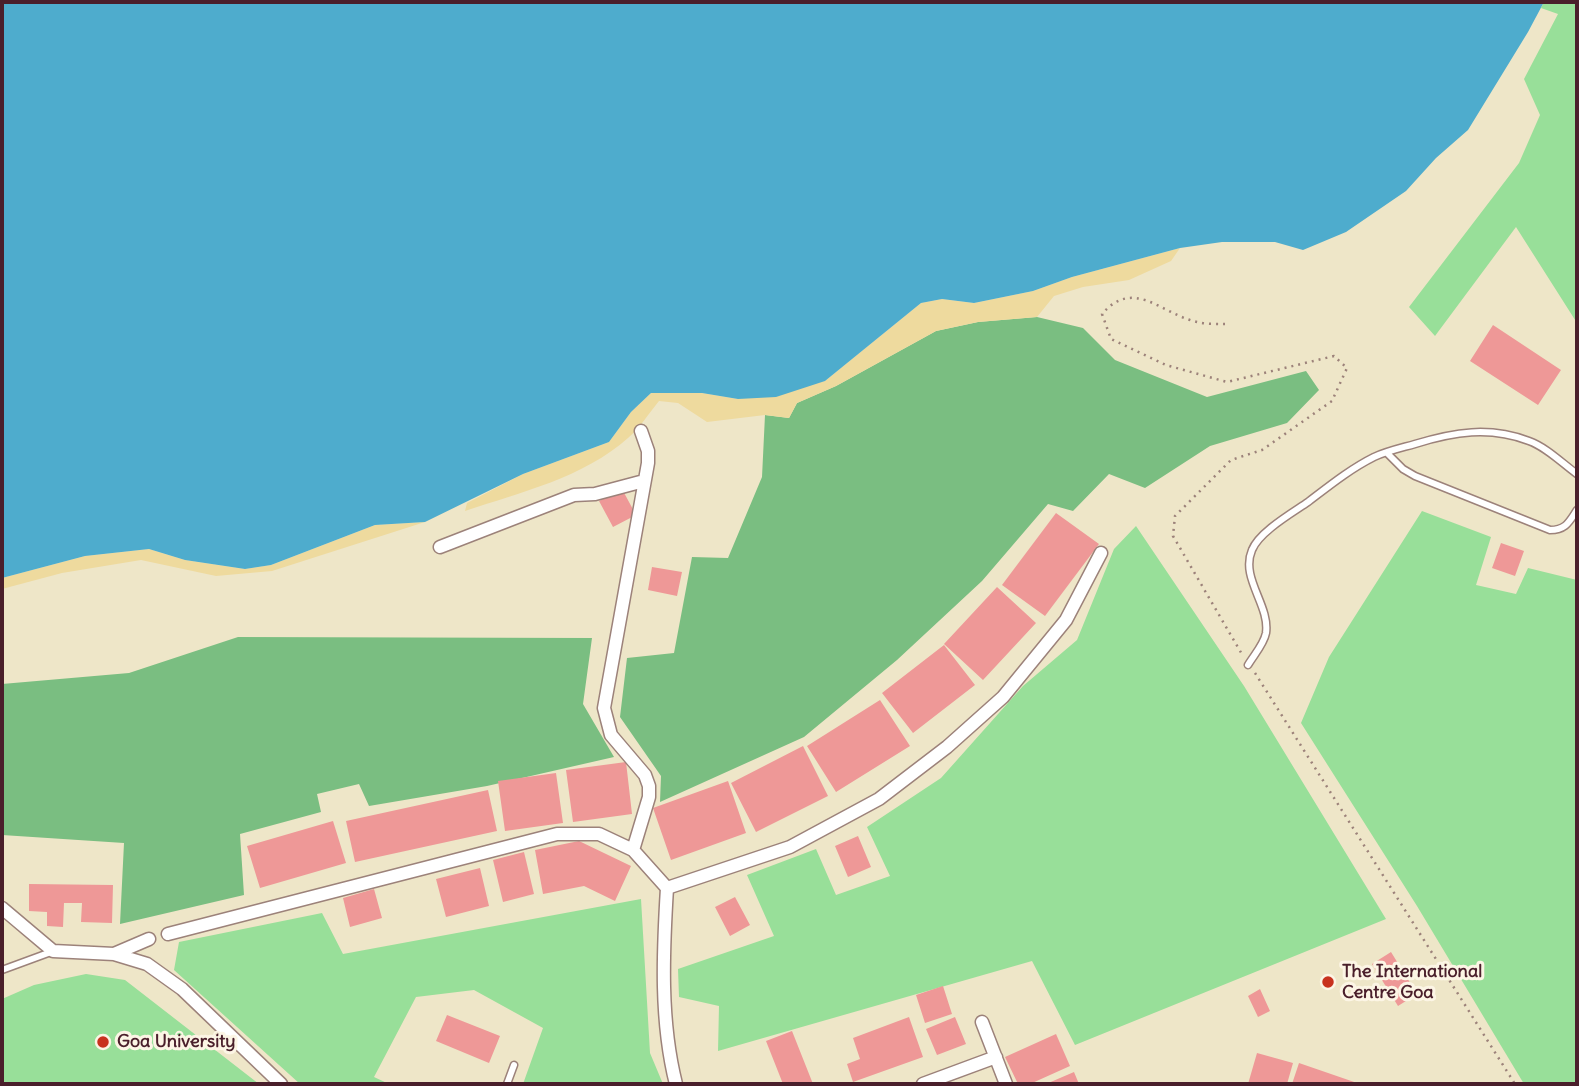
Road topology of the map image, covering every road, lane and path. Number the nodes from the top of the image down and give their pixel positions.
1 (1225, 324) dead end
2 (641, 431) dead end
3 (1387, 453) junction
4 (1577, 474) edge
5 (644, 481) junction
6 (1577, 510) edge
7 (440, 547) dead end
8 (1101, 553) dead end
9 (1248, 665) junction
10 (633, 850) junction
11 (667, 888) junction
12 (2, 908) edge
13 (167, 934) dead end
14 (149, 939) dead end
15 (53, 951) junction
16 (114, 954) junction
17 (2, 970) edge
18 (982, 1022) dead end
19 (996, 1057) junction
20 (514, 1065) dead end
21 (281, 1084) edge
22 (507, 1084) edge
23 (676, 1084) edge
24 (923, 1084) edge
25 (1006, 1084) edge
26 (1515, 1084) edge

1 - 9 path
2 - 5 street
3 - 4 lane
3 - 6 lane
3 - 9 lane
5 - 7 street
5 - 10 street
8 - 11 street
9 - 26 path
10 - 11 street
10 - 13 street
11 - 23 street
12 - 15 street
14 - 16 street
15 - 16 street
15 - 17 lane
16 - 21 street
18 - 19 street
19 - 24 street
19 - 25 street
20 - 22 lane

